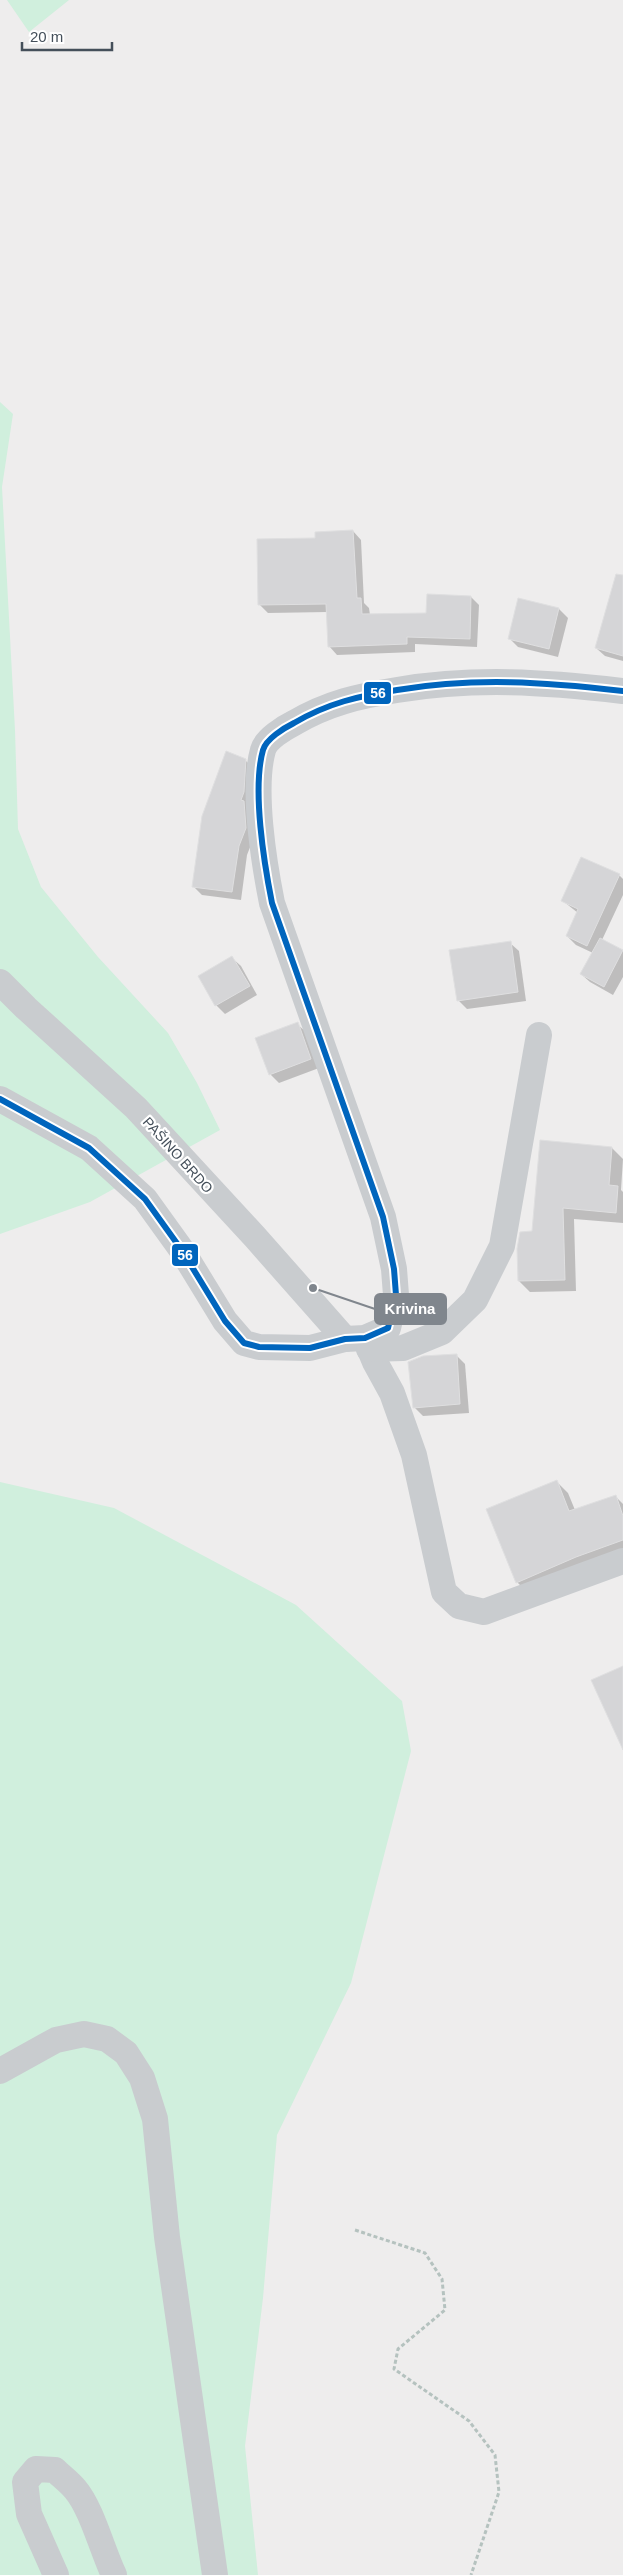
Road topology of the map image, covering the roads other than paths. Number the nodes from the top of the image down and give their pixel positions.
1 (623, 691) edge
2 (0, 982) edge
3 (539, 1035) dead end
4 (0, 1099) edge
5 (360, 1342) junction
6 (623, 1561) edge
7 (0, 2071) edge
8 (56, 2575) edge
9 (114, 2575) edge
10 (215, 2575) edge

1 - 5 street
2 - 5 street, PAŠINO BRDO
3 - 5 street
4 - 5 street
5 - 6 street, PAŠINO BRDO
7 - 10 street
8 - 9 street

